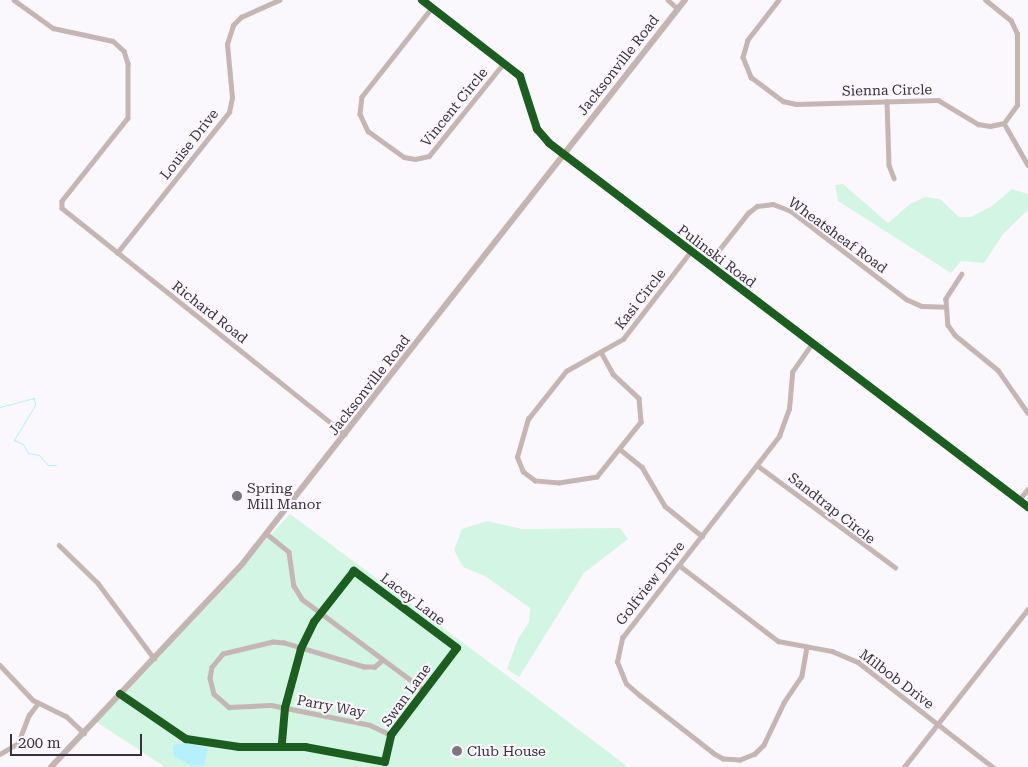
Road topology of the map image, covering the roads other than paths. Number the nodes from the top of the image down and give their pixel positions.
1 (14, 0) edge
2 (279, 0) edge
3 (422, 0) edge
4 (668, 0) edge
5 (685, 0) edge
6 (779, 0) edge
7 (985, 0) edge
8 (432, 8) junction
9 (678, 9) junction
10 (503, 64) junction
11 (887, 101) junction
12 (1004, 123) junction
13 (564, 154) junction
14 (1028, 165) edge
15 (894, 178) dead end
16 (691, 251) junction
17 (117, 253) junction
18 (708, 264) junction
19 (962, 274) dead end
20 (945, 307) junction
21 (812, 343) junction
22 (601, 352) junction
23 (1028, 413) edge
24 (345, 434) junction
25 (621, 450) junction
26 (757, 465) junction
27 (1028, 489) edge
28 (1019, 500) junction
29 (1028, 507) edge
30 (267, 534) junction
31 (702, 536) junction
32 (59, 544) dead end
33 (679, 564) junction
34 (895, 567) dead end
35 (1028, 609) edge
36 (321, 613) junction
37 (807, 647) junction
38 (457, 648) joint
39 (301, 649) junction
40 (154, 658) junction
41 (383, 660) junction
42 (0, 665) edge
43 (5, 670) junction
44 (0, 675) edge
45 (424, 690) junction
46 (120, 694) junction
47 (38, 703) junction
48 (285, 708) junction
49 (938, 724) junction
50 (84, 733) junction
51 (391, 735) junction
52 (282, 746) junction
53 (0, 754) edge
54 (52, 767) edge
55 (904, 767) edge
56 (993, 767) edge

1 - 17 street, Richard Road
2 - 17 street, Louise Drive
3 - 8 street, Pulinski Road
4 - 9 street
5 - 9 main road, Jacksonville Road
6 - 11 street, Sienna Circle
7 - 12 street
8 - 10 street, Pulinski Road
8 - 10 street, Vincent Circle
9 - 13 main road, Jacksonville Road
10 - 13 street, Pulinski Road
11 - 12 street, Sienna Circle
11 - 15 street
12 - 14 street
13 - 16 street, Pulinski Road
13 - 24 main road, Jacksonville Road
16 - 18 street, Pulinski Road
16 - 22 street, Kasi Circle
17 - 24 street, Richard Road
18 - 20 street, Wheatsheaf Road
18 - 21 street, Pulinski Road
19 - 20 street
20 - 23 street
21 - 26 street, Golfview Drive
21 - 28 street, Pulinski Road
22 - 25 street, Kasi Circle
22 - 25 street, Kasi Circle
24 - 30 main road, Jacksonville Road
25 - 31 street
26 - 31 street, Golfview Drive
26 - 34 street, Sandtrap Circle
27 - 28 street
28 - 29 street, Pulinski Road
30 - 36 street
30 - 40 main road, Jacksonville Road
31 - 33 street, Golfview Drive
32 - 40 street
33 - 37 street, Milbob Drive
33 - 37 street, Golfview Drive
35 - 49 street
36 - 38 street, Lacey Lane
36 - 39 street
36 - 41 street
37 - 49 street, Milbob Drive
38 - 45 street, Swan Lane
39 - 41 street, Parry Way
39 - 48 street
39 - 48 street, Parry Way
40 - 46 main road, Jacksonville Road
41 - 45 street
42 - 43 street
43 - 44 street
43 - 47 street
45 - 51 street, Swan Lane
46 - 50 main road, Jacksonville Road
46 - 52 street
47 - 50 street
47 - 53 street
48 - 51 street, Parry Way
48 - 52 street
49 - 55 street
49 - 56 street, Milbob Drive
50 - 54 main road, Jacksonville Road
51 - 52 street, Swan Lane

